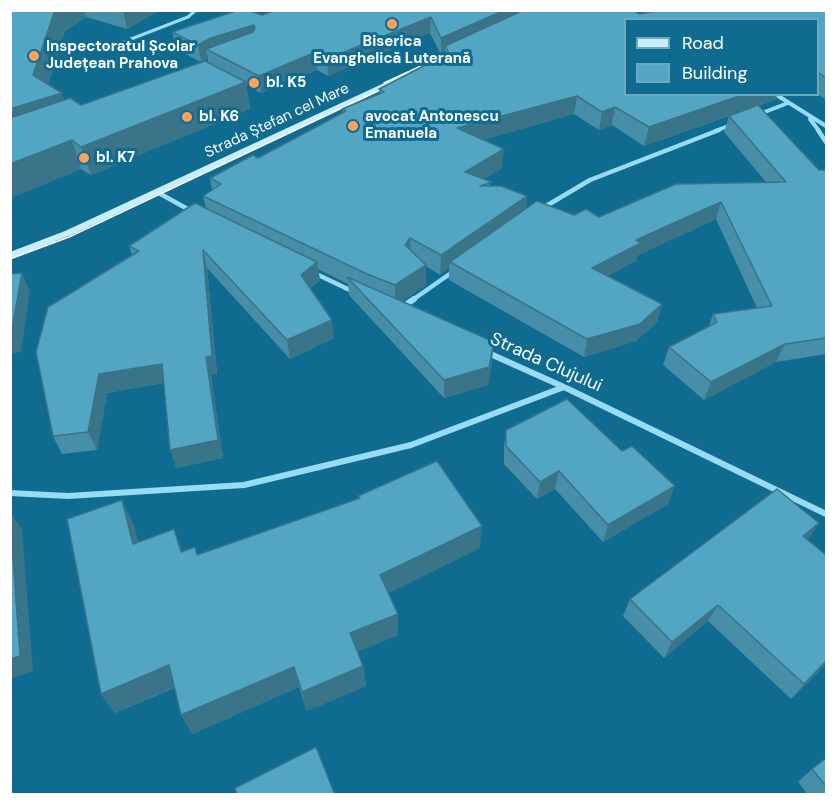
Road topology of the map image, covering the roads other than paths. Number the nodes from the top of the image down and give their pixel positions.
1 (196, 10) edge
2 (100, 51) dead end
3 (424, 68) edge
4 (777, 96) edge
5 (788, 103) junction
6 (754, 116) edge
7 (808, 116) junction
8 (732, 125) edge
9 (826, 126) edge
10 (826, 142) edge
11 (157, 192) junction
12 (197, 214) edge
13 (533, 214) edge
14 (10, 256) edge
15 (460, 266) edge
16 (303, 268) edge
17 (364, 297) edge
18 (406, 317) edge
19 (480, 350) edge
20 (564, 387) junction
21 (10, 493) edge
22 (826, 514) edge

1 - 2 lane
3 - 11 main road, Strada Ștefan cel Mare
4 - 5 street
5 - 6 street
5 - 7 street
7 - 9 street
7 - 10 street
8 - 13 street
11 - 12 street
11 - 14 main road, Strada Ștefan cel Mare
15 - 18 street
16 - 17 street
19 - 20 street, Strada Clujului
20 - 21 street
20 - 22 street, Strada Clujului

